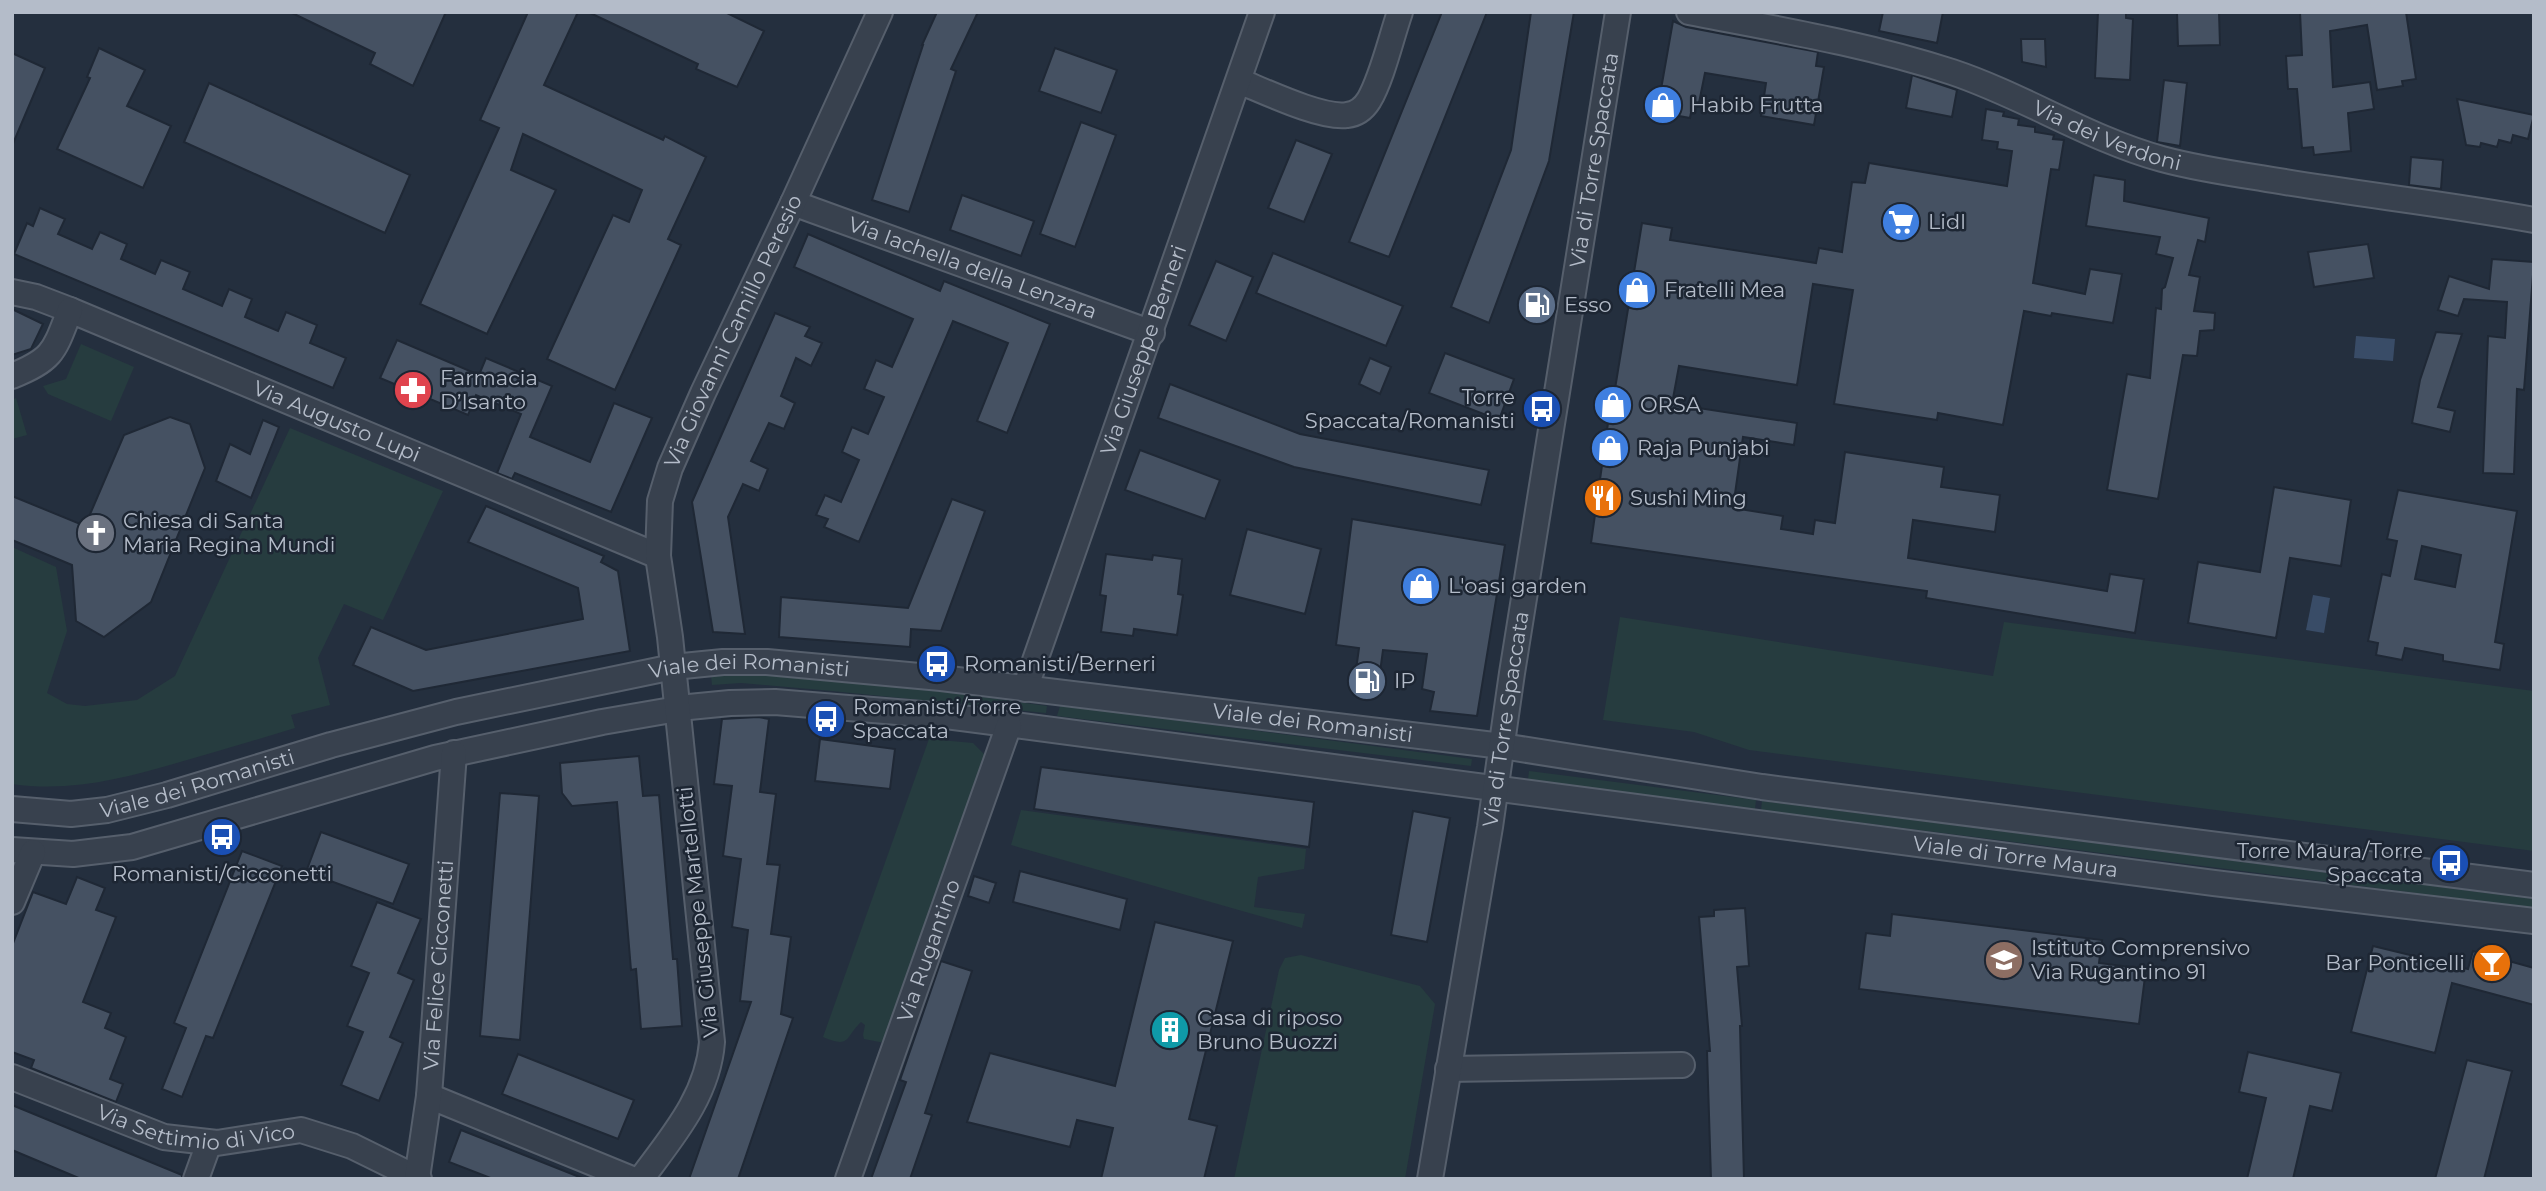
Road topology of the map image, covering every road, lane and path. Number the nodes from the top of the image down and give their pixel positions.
1 (880, 12) edge
2 (1262, 12) edge
3 (1400, 12) edge
4 (1618, 12) edge
5 (1689, 12) edge
6 (1239, 81) junction
7 (793, 203) junction
8 (2534, 219) edge
9 (12, 292) edge
10 (70, 310) junction
11 (1152, 333) junction
12 (12, 376) edge
13 (659, 556) junction
14 (673, 667) junction
15 (1025, 689) junction
16 (677, 709) junction
17 (1009, 725) junction
18 (1502, 746) junction
19 (454, 753) junction
20 (1497, 789) junction
21 (12, 809) edge
22 (23, 851) edge
23 (2534, 885) edge
24 (12, 902) edge
25 (2534, 921) edge
26 (1682, 1065) dead end
27 (1448, 1069) junction
28 (12, 1077) edge
29 (429, 1096) junction
30 (209, 1143) junction
31 (418, 1178) edge
32 (196, 1179) edge
33 (632, 1179) edge
34 (641, 1179) edge
35 (848, 1179) edge
36 (1430, 1179) edge

1 - 7 street, Via Giovanni Camillo Peresio
2 - 6 street, Via Giuseppe Berneri
3 - 6 street
4 - 18 street, Via di Torre Spaccata
5 - 8 street, Via dei Verdoni
6 - 11 street, Via Giuseppe Berneri
7 - 11 street, Via Iachella della Lenzara
7 - 13 street, Via Giovanni Camillo Peresio
9 - 10 street, Via Augusto Lupi
10 - 12 street
10 - 13 street, Via Augusto Lupi
11 - 15 street, Via Giuseppe Berneri
13 - 14 street, Via Giovanni Camillo Peresio
14 - 15 street, Viale dei Romanisti
14 - 16 street, Via Giuseppe Martellotti
14 - 21 street, Viale dei Romanisti
15 - 18 street, Viale dei Romanisti
16 - 17 street, Viale dei Romanisti
16 - 19 street, Viale dei Romanisti
16 - 34 street, Via Giuseppe Martellotti
17 - 20 street, Viale dei Romanisti
17 - 35 street, Via Rugantino
18 - 20 street, Via di Torre Spaccata
18 - 23 street, Viale di Torre Maura
19 - 22 street, Viale dei Romanisti
19 - 29 street, Via Felice Cicconetti
20 - 25 street, Viale di Torre Maura
20 - 27 street, Via di Torre Spaccata
22 - 24 street
26 - 27 street
27 - 36 street, Via di Torre Spaccata
28 - 30 street, Via Settimio di Vico
29 - 31 street, Via Felice Cicconetti
29 - 33 street
30 - 31 street, Via Settimio di Vico
30 - 32 street

